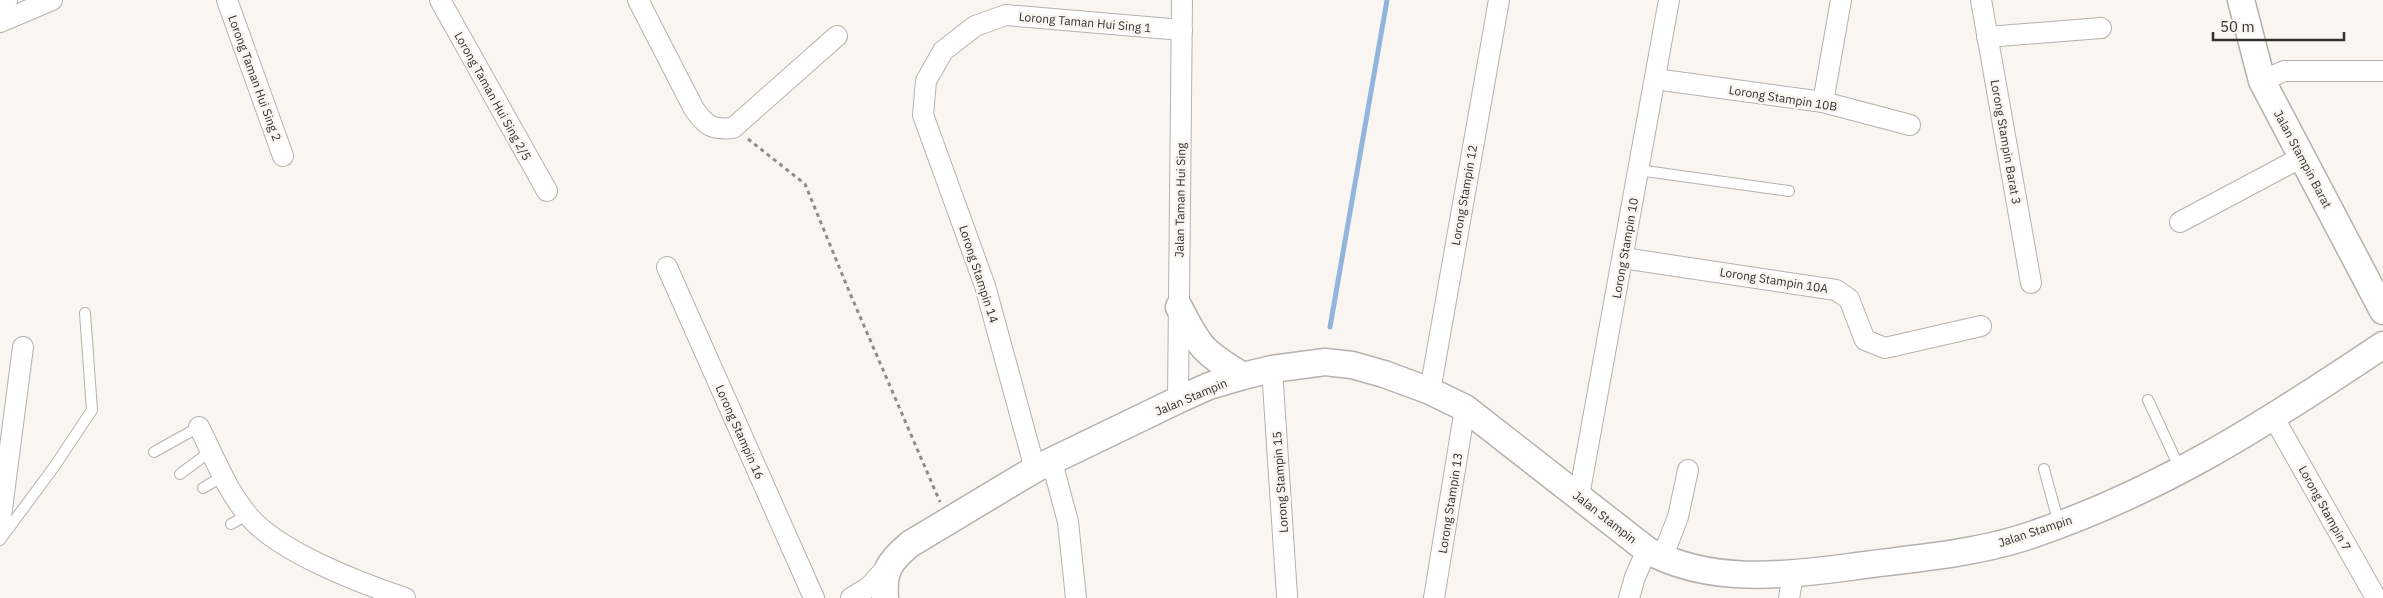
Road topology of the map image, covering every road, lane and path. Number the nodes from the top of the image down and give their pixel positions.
1 (7, 0) edge
2 (52, 0) edge
3 (227, 0) edge
4 (440, 0) edge
5 (638, 0) edge
6 (1182, 0) edge
7 (1499, 0) edge
8 (1669, 0) edge
9 (1840, 0) edge
10 (1981, 0) edge
11 (2241, 0) edge
12 (0, 3) edge
13 (0, 22) edge
14 (2101, 28) dead end
15 (1182, 30) junction
16 (837, 36) dead end
17 (1987, 36) junction
18 (2383, 71) edge
19 (1654, 79) junction
20 (926, 81) joint
21 (2262, 81) junction
22 (1824, 102) junction
23 (1910, 125) dead end
24 (734, 128) junction
25 (283, 156) dead end
26 (2302, 157) junction
27 (1638, 170) junction
28 (547, 191) dead end
29 (1789, 191) dead end
30 (2180, 222) dead end
31 (1623, 258) junction
32 (667, 267) dead end
33 (2031, 283) dead end
34 (1179, 307) junction
35 (2383, 311) edge
36 (85, 313) dead end
37 (1981, 326) dead end
38 (2383, 345) edge
39 (23, 347) dead end
40 (1272, 369) junction
41 (1243, 376) junction
42 (1430, 391) junction
43 (1178, 400) junction
44 (2148, 400) dead end
45 (1465, 408) junction
46 (2274, 418) junction
47 (199, 427) joint
48 (211, 451) junction
49 (154, 452) dead end
50 (1043, 466) junction
51 (2044, 468) dead end
52 (1688, 470) dead end
53 (2181, 471) junction
54 (180, 474) dead end
55 (223, 476) junction
56 (203, 488) dead end
57 (1578, 496) junction
58 (948, 522) junction
59 (0, 524) edge
60 (2059, 524) junction
61 (0, 540) edge
62 (1654, 554) junction
63 (887, 567) junction
64 (1791, 586) edge
65 (1287, 596) dead end
66 (405, 598) edge
67 (814, 598) edge
68 (851, 598) edge
69 (886, 598) edge
70 (1076, 598) edge
71 (1434, 598) edge
72 (1629, 598) edge
73 (2376, 598) edge

1 - 12 street
2 - 13 street
3 - 25 street, Lorong Taman Hui Sing 2
4 - 28 street, Lorong Taman Hui Sing 2/5
5 - 24 street
6 - 15 street, Jalan Taman Hui Sing
7 - 42 street, Lorong Stampin 12
8 - 19 street, Lorong Stampin 10
9 - 22 street
10 - 17 street, Lorong Stampin Barat 3
11 - 21 street, Jalan Stampin Barat
14 - 17 street
15 - 20 street, Lorong Taman Hui Sing 1
15 - 34 street, Jalan Taman Hui Sing
16 - 24 street
17 - 33 street, Lorong Stampin Barat 3
18 - 21 street
19 - 22 street, Lorong Stampin 10B
19 - 27 street, Lorong Stampin 10
20 - 50 street, Lorong Stampin 14
21 - 26 street, Jalan Stampin Barat
22 - 23 street, Lorong Stampin 10B
24 - 58 path
26 - 30 street
26 - 35 street, Jalan Stampin Barat
27 - 29 lane
27 - 31 street, Lorong Stampin 10
31 - 37 street, Lorong Stampin 10A
31 - 57 street, Lorong Stampin 10
32 - 67 street, Lorong Stampin 16
34 - 41 street
34 - 43 street, Jalan Taman Hui Sing
36 - 61 lane
38 - 46 street, Jalan Stampin
39 - 59 street
40 - 41 street, Jalan Stampin
40 - 42 street, Jalan Stampin
40 - 65 street, Lorong Stampin 15
41 - 43 street, Jalan Stampin
42 - 45 street, Jalan Stampin
43 - 50 street, Jalan Stampin
44 - 53 lane
45 - 57 street, Jalan Stampin
45 - 71 street, Lorong Stampin 13
46 - 53 street, Jalan Stampin
46 - 73 street, Lorong Stampin 7
47 - 48 street
47 - 49 lane
48 - 54 lane
48 - 55 street
50 - 58 street, Jalan Stampin
50 - 70 street, Lorong Stampin 14
51 - 60 lane
52 - 62 street
53 - 60 street, Jalan Stampin
55 - 56 lane
55 - 66 street
57 - 62 street, Jalan Stampin
58 - 63 street, Jalan Stampin
60 - 64 street, Jalan Stampin
62 - 64 street, Jalan Stampin
62 - 72 street
63 - 68 street
63 - 69 street

